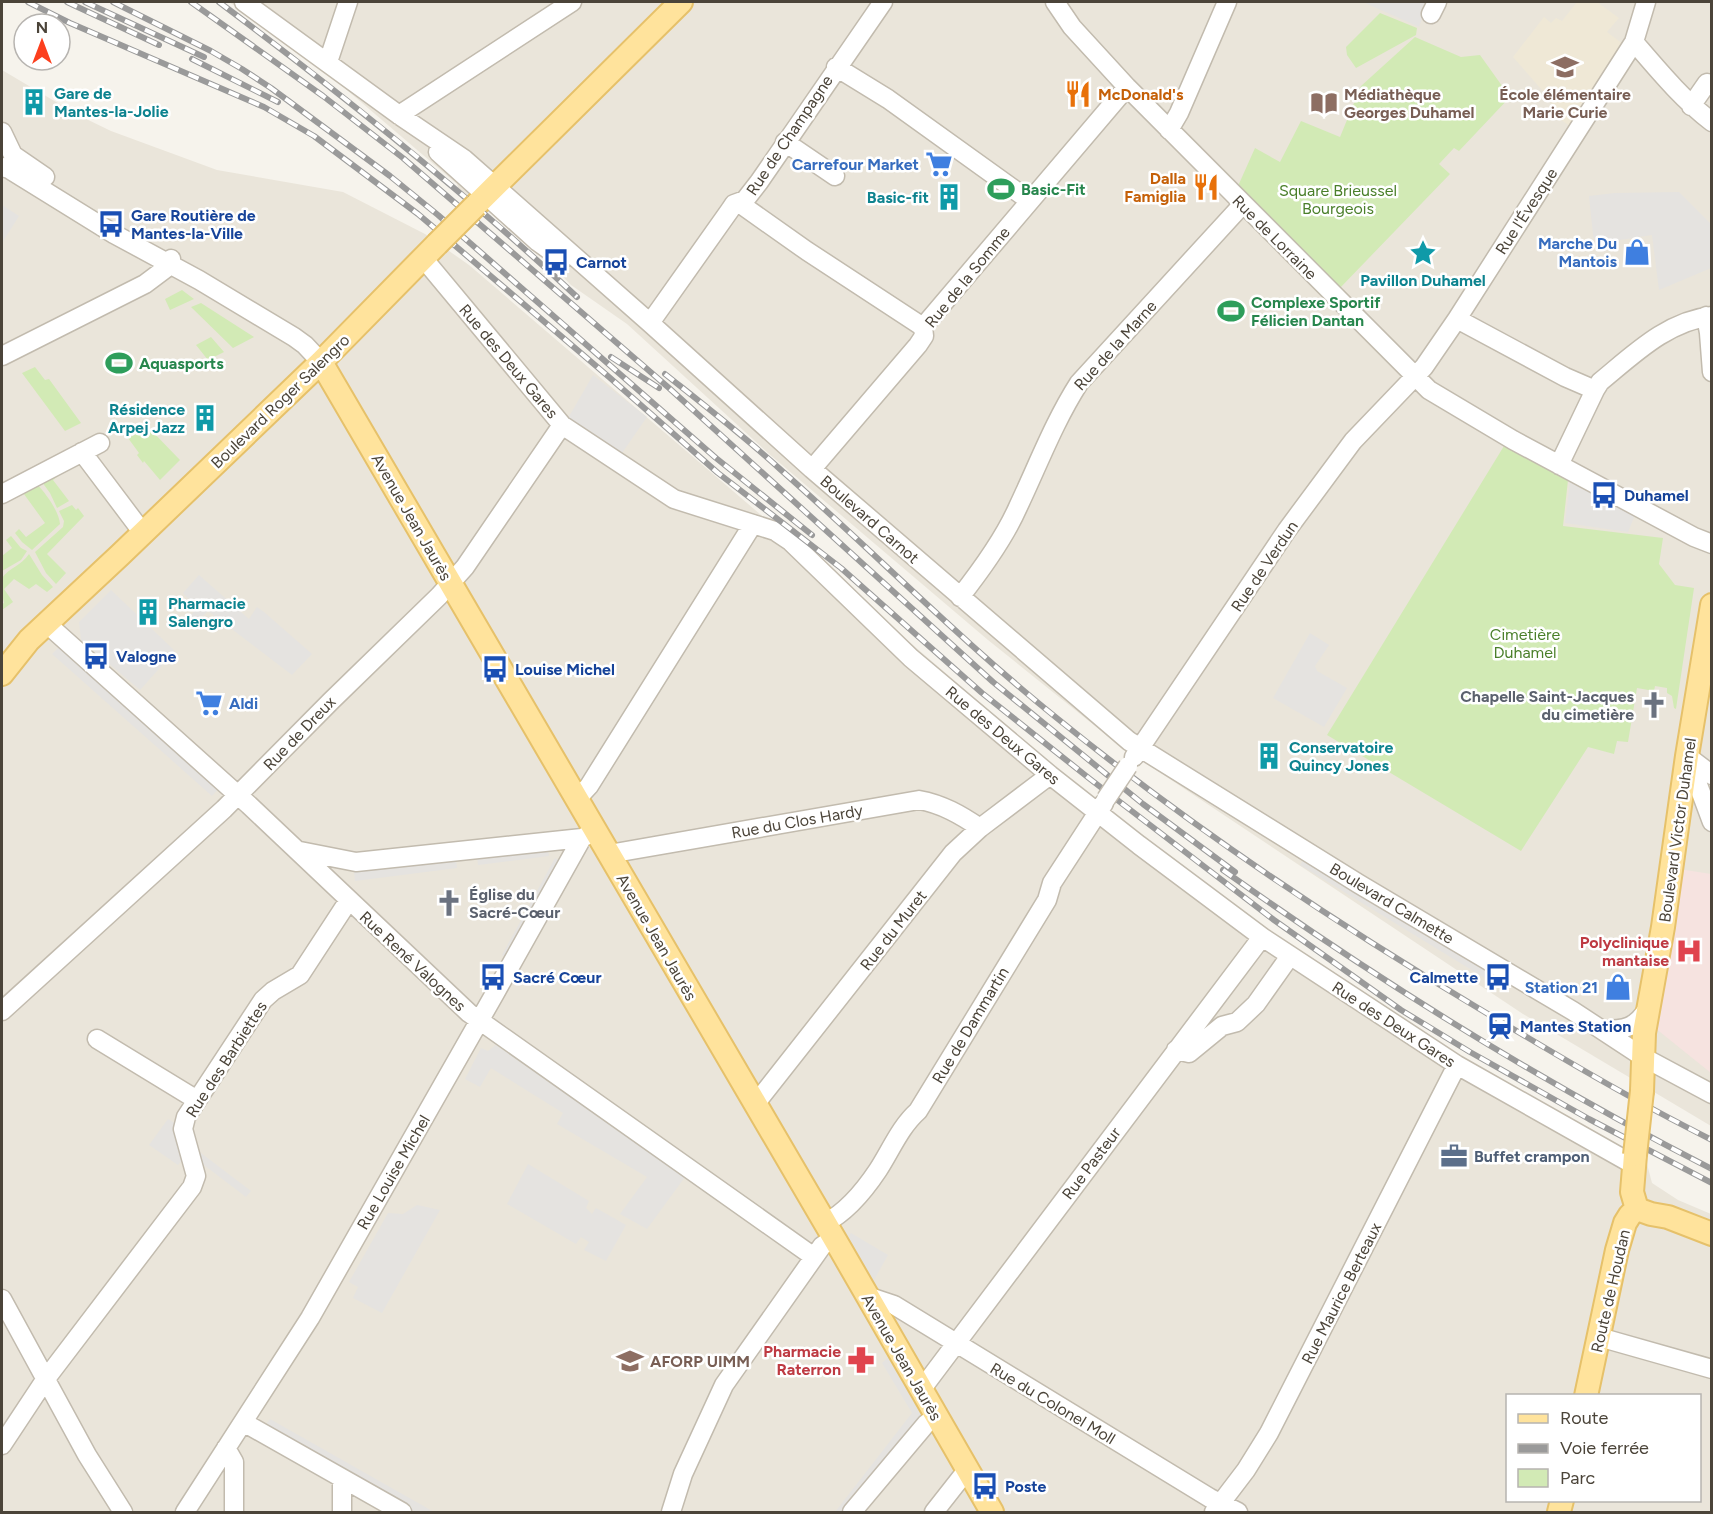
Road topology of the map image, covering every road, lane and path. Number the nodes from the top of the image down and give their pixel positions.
1 (244, 2) edge
2 (348, 2) edge
3 (572, 2) edge
4 (681, 2) edge
5 (883, 2) edge
6 (1055, 2) edge
7 (1227, 2) edge
8 (1646, 2) edge
9 (1634, 42) junction
10 (328, 62) junction
11 (836, 67) junction
12 (1712, 86) edge
13 (1127, 87) junction
14 (1691, 106) junction
15 (399, 115) junction
16 (1712, 122) edge
17 (1169, 130) junction
18 (2, 132) edge
19 (785, 142) junction
20 (2, 167) edge
21 (835, 176) dead end
22 (486, 196) junction
23 (1030, 201) junction
24 (739, 203) junction
25 (1243, 204) junction
26 (430, 251) junction
27 (170, 262) junction
28 (1709, 316) edge
29 (1457, 319) junction
30 (650, 323) junction
31 (922, 327) junction
32 (2, 356) edge
33 (321, 362) junction
34 (1712, 372) edge
35 (1414, 376) junction
36 (1594, 390) junction
37 (562, 425) junction
38 (100, 443) dead end
39 (82, 452) junction
40 (1559, 465) junction
41 (812, 469) junction
42 (2, 494) edge
43 (753, 524) junction
44 (143, 533) junction
45 (1712, 544) edge
46 (450, 584) junction
47 (960, 597) junction
48 (1712, 605) edge
49 (50, 627) junction
50 (1709, 643) edge
51 (4, 671) edge
52 (1140, 748) junction
53 (1687, 756) junction
54 (1128, 766) joint
55 (1712, 774) edge
56 (1050, 775) junction
57 (1707, 791) edge
58 (238, 795) junction
59 (577, 799) junction
60 (1102, 806) junction
61 (1712, 822) edge
62 (980, 828) junction
63 (589, 834) junction
64 (298, 851) junction
65 (609, 854) junction
66 (356, 862) junction
67 (334, 884) junction
68 (349, 900) junction
69 (1262, 937) junction
70 (1290, 956) junction
71 (1648, 1008) junction
72 (2, 1011) edge
73 (479, 1022) junction
74 (1602, 1030) junction
75 (97, 1039) dead end
76 (1176, 1050) junction
77 (1643, 1057) junction
78 (1457, 1065) junction
79 (1642, 1091) joint
80 (1712, 1094) edge
81 (197, 1100) junction
82 (754, 1102) junction
83 (1634, 1160) junction
84 (1644, 1211) junction
85 (829, 1231) junction
86 (1712, 1234) edge
87 (1712, 1243) edge
88 (814, 1257) junction
89 (867, 1296) junction
90 (2, 1299) edge
91 (1599, 1337) junction
92 (957, 1344) junction
93 (1712, 1369) edge
94 (45, 1380) junction
95 (921, 1389) junction
96 (1586, 1394) edge
97 (936, 1416) junction
98 (243, 1422) junction
99 (2, 1444) edge
100 (226, 1449) junction
101 (967, 1470) junction
102 (342, 1479) junction
103 (1216, 1508) edge
104 (123, 1512) edge
105 (185, 1512) edge
106 (234, 1512) edge
107 (342, 1512) edge
108 (402, 1512) edge
109 (671, 1512) edge
110 (852, 1512) edge
111 (934, 1512) edge
112 (992, 1512) edge
113 (1238, 1512) edge

1 - 10 street, Boulevard Carnot
2 - 10 street
3 - 15 street
4 - 22 main road, Boulevard Roger Salengro
5 - 11 street, Rue de Champagne
6 - 13 street, Rue de Lorraine
7 - 17 street
8 - 9 street, Rue l'Évesque
9 - 14 street
9 - 29 street, Rue l'Évesque
10 - 15 street, Boulevard Carnot
11 - 19 street, Rue de Champagne
11 - 23 street
12 - 14 street
13 - 17 street, Rue de Lorraine
13 - 23 street, Rue de la Somme
14 - 16 street
15 - 22 street, Boulevard Carnot
17 - 25 street, Rue de Lorraine
18 - 27 street
19 - 21 street
19 - 24 street, Rue de Champagne
20 - 27 street
22 - 26 main road, Boulevard Roger Salengro, bridge
22 - 30 street, Boulevard Carnot
23 - 31 street, Rue de la Somme
24 - 30 street, Rue de Champagne
24 - 31 street
25 - 35 street, Rue de Lorraine
25 - 47 street, Rue de la Marne
26 - 33 main road, Boulevard Roger Salengro
26 - 37 street, Rue des Deux Gares
27 - 32 street
27 - 33 street
28 - 34 street
28 - 36 street
29 - 35 street, Rue l'Évesque
29 - 36 street
30 - 41 street, Boulevard Carnot
31 - 41 street, Rue de la Somme
33 - 44 main road, Boulevard Roger Salengro
33 - 46 main road, Avenue Jean Jaurès
35 - 40 street, Rue de Lorraine
35 - 52 street, Rue de Verdun
36 - 40 street
37 - 43 street, Rue des Deux Gares
37 - 46 street, Rue de Dreux
38 - 39 street
39 - 42 street
39 - 44 street
40 - 45 street, Rue de Lorraine
41 - 47 street, Boulevard Carnot
43 - 56 street, Rue des Deux Gares
43 - 59 street
44 - 49 main road, Boulevard Roger Salengro
46 - 58 street, Rue de Dreux
46 - 59 main road, Avenue Jean Jaurès
47 - 52 street, Boulevard Carnot
48 - 50 main road, Boulevard Victor Duhamel
49 - 51 main road, Boulevard Roger Salengro
49 - 58 street, Rue René Valognes
50 - 53 main road, Boulevard Victor Duhamel
52 - 54 street, Rue de Verdun
52 - 74 street, Boulevard Calmette
53 - 55 street
53 - 57 street
53 - 71 main road, Boulevard Victor Duhamel
54 - 60 street, Rue de Dammartin, bridge
56 - 60 street, Rue des Deux Gares
56 - 62 street, Rue du Muret
57 - 61 street
58 - 64 street, Rue René Valognes
58 - 72 street, Rue de Dreux
59 - 63 main road, Avenue Jean Jaurès
60 - 69 street, Rue des Deux Gares
60 - 85 street, Rue de Dammartin
62 - 65 street, Rue du Clos Hardy
62 - 82 street, Rue du Muret
63 - 65 main road, Avenue Jean Jaurès
63 - 66 street
63 - 73 street, Rue Louise Michel
64 - 66 street
64 - 67 street, Rue René Valognes
65 - 82 main road, Avenue Jean Jaurès
66 - 67 street
67 - 68 street, Rue René Valognes
68 - 73 street, Rue René Valognes
68 - 81 street, Rue des Barbiettes
69 - 70 street, Rue des Deux Gares
69 - 76 street, Rue Pasteur
70 - 76 street
70 - 78 street, Rue des Deux Gares
71 - 74 street
71 - 77 main road, Boulevard Victor Duhamel
73 - 88 street, Rue René Valognes
73 - 98 street, Rue Louise Michel
74 - 77 street, Boulevard Calmette
75 - 81 street
76 - 92 street, Rue Pasteur
77 - 79 main road, Boulevard Victor Duhamel
77 - 80 street, Boulevard Calmette
78 - 83 street, Rue des Deux Gares
78 - 103 street, Rue Maurice Berteaux
79 - 83 main road, Route de Houdan, bridge
81 - 94 street, Rue des Barbiettes
82 - 85 main road, Avenue Jean Jaurès
83 - 84 main road, Route de Houdan
84 - 86 main road
84 - 87 main road
84 - 91 main road, Route de Houdan
85 - 88 street, Rue de Dammartin
85 - 89 main road, Avenue Jean Jaurès
88 - 109 street, Rue de Dammartin
89 - 92 street, Rue du Colonel Moll
89 - 95 main road, Avenue Jean Jaurès
90 - 94 street
91 - 93 street
91 - 96 main road, Route de Houdan
92 - 95 street, Rue Pasteur
92 - 103 street, Rue du Colonel Moll
94 - 99 street, Rue des Barbiettes
94 - 104 street
95 - 97 main road, Avenue Jean Jaurès
97 - 101 main road, Avenue Jean Jaurès
97 - 110 street
98 - 100 street, Rue Louise Michel
98 - 102 street
100 - 105 street, Rue Louise Michel
100 - 106 street
101 - 111 street
101 - 112 main road, Avenue Jean Jaurès
102 - 107 street
102 - 108 street
103 - 113 street, Rue du Colonel Moll

